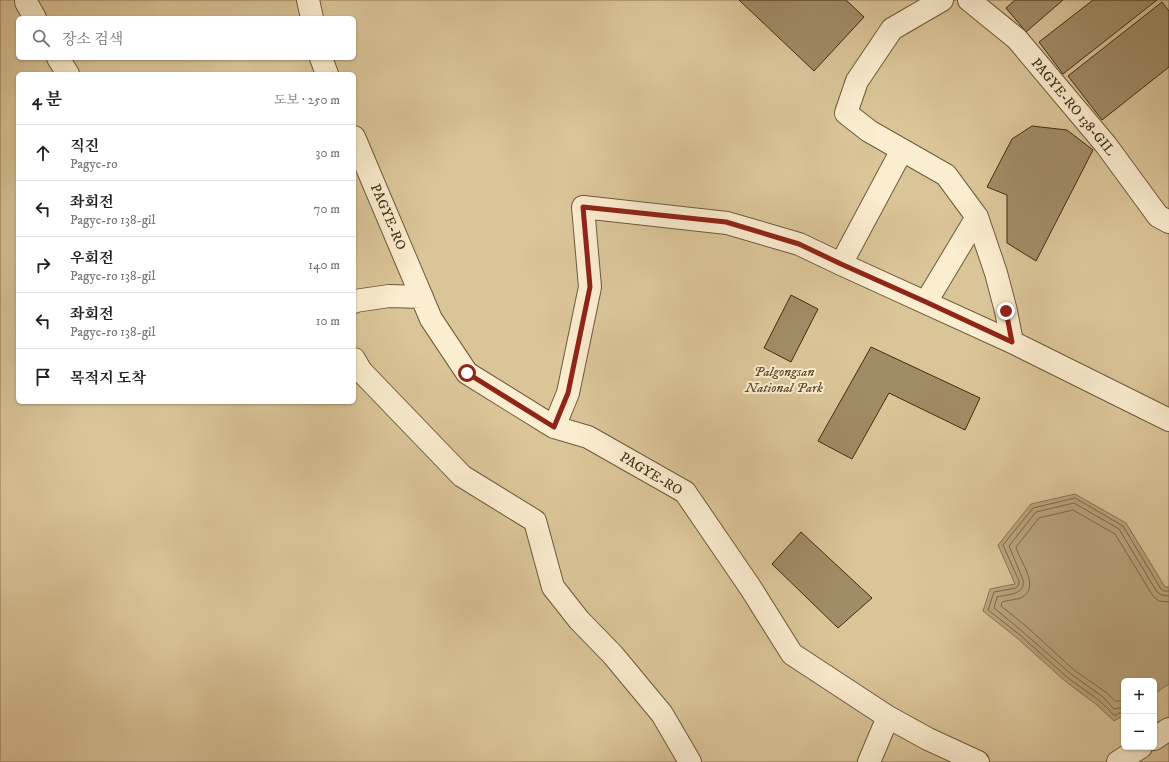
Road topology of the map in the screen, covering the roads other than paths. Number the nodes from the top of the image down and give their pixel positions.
1 (26, 0) edge
2 (308, 0) edge
3 (942, 0) edge
4 (969, 0) edge
5 (34, 16) edge
6 (312, 16) edge
7 (59, 60) edge
8 (322, 60) edge
9 (67, 72) edge
10 (326, 72) edge
11 (356, 142) edge
12 (902, 150) junction
13 (977, 217) junction
14 (1169, 222) edge
15 (841, 264) junction
16 (422, 297) junction
17 (356, 301) edge
18 (926, 302) junction
19 (1012, 342) junction
20 (356, 362) edge
21 (1169, 420) edge
22 (554, 427) junction
23 (888, 717) junction
24 (1169, 730) edge
25 (1157, 737) edge
26 (1136, 750) edge
27 (690, 762) edge
28 (869, 762) edge
29 (978, 762) edge
30 (1118, 762) edge

1 - 5 street
2 - 6 street
3 - 12 street
4 - 14 street, PAGYE-RO 138-GIL
7 - 9 street
8 - 10 street
11 - 16 street, PAGYE-RO
12 - 13 street
12 - 15 street
13 - 18 street
13 - 19 street
15 - 18 street
15 - 22 street
16 - 17 street
16 - 22 street, PAGYE-RO
18 - 19 street
19 - 21 street
20 - 27 street
22 - 23 street, PAGYE-RO
23 - 28 street
23 - 29 street, PAGYE-RO
24 - 25 street
26 - 30 street

